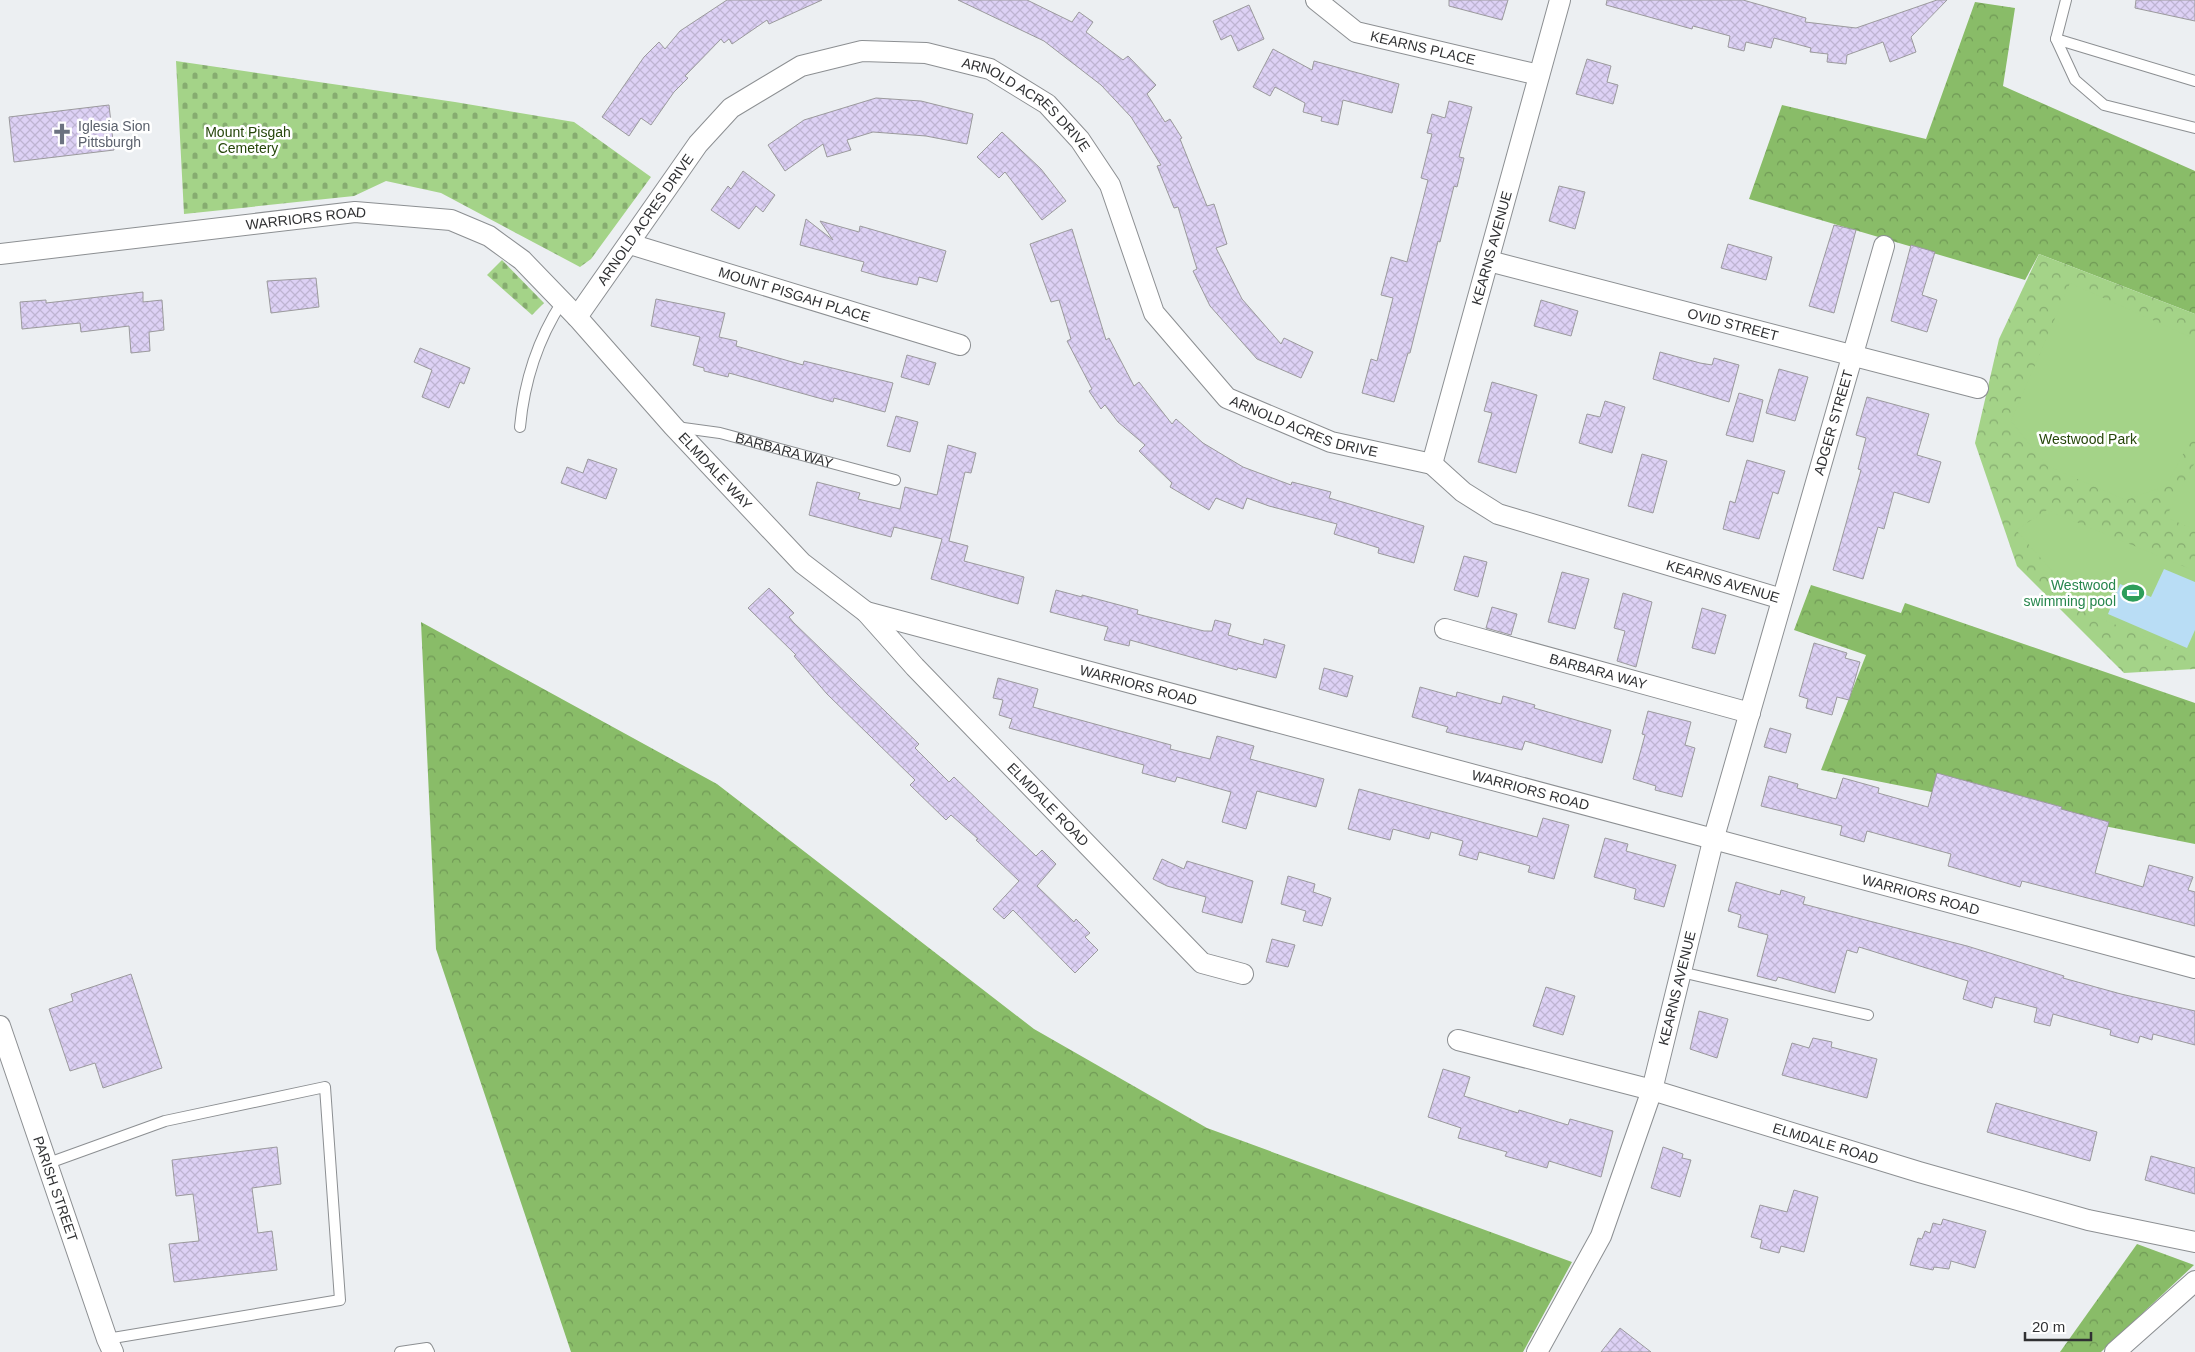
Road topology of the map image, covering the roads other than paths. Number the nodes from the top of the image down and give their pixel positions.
1 (1316, 0) edge
2 (1560, 0) edge
3 (2066, 0) edge
4 (2056, 39) junction
5 (1539, 75) junction
6 (2195, 81) edge
7 (2195, 128) edge
8 (630, 244) junction
9 (1884, 246) dead end
10 (0, 254) edge
11 (1489, 261) junction
12 (562, 302) junction
13 (577, 317) junction
14 (960, 344) dead end
15 (1852, 356) junction
16 (1978, 388) dead end
17 (673, 426) junction
18 (520, 427) dead end
19 (1432, 464) junction
20 (895, 480) dead end
21 (1782, 599) junction
22 (866, 612) junction
23 (1445, 629) dead end
24 (1750, 713) junction
25 (1714, 837) junction
26 (2195, 968) edge
27 (1681, 972) junction
28 (1244, 974) dead end
29 (1868, 1015) dead end
30 (1, 1032) edge
31 (1458, 1040) dead end
32 (1652, 1090) junction
33 (46, 1164) junction
34 (2195, 1242) edge
35 (2195, 1281) edge
36 (110, 1346) edge
37 (400, 1352) edge
38 (429, 1352) edge
39 (1538, 1352) edge
40 (2115, 1352) edge

1 - 5 street, KEARNS PLACE
2 - 5 street, KEARNS AVENUE
3 - 4 lane
4 - 6 lane
4 - 7 lane
5 - 11 street, KEARNS AVENUE
8 - 13 street, ARNOLD ACRES DRIVE
8 - 14 street, MOUNT PISGAH PLACE
8 - 19 street, ARNOLD ACRES DRIVE
9 - 15 street, ADGER STREET
10 - 12 street, WARRIORS ROAD
11 - 15 street, OVID STREET
11 - 19 street, KEARNS AVENUE
12 - 13 street, WARRIORS ROAD
12 - 18 lane
13 - 17 street, ELMDALE WAY
15 - 16 street, OVID STREET
15 - 21 street, ADGER STREET
17 - 20 lane, BARBARA WAY
17 - 22 street, ELMDALE WAY
19 - 21 street, KEARNS AVENUE
21 - 24 street, KEARNS AVENUE
22 - 25 street, WARRIORS ROAD
22 - 28 street, ELMDALE ROAD
23 - 24 street, BARBARA WAY
24 - 25 street, KEARNS AVENUE
25 - 26 street, WARRIORS ROAD
25 - 27 street, KEARNS AVENUE
27 - 29 lane
27 - 32 street, KEARNS AVENUE
30 - 33 street, PARISH STREET
31 - 32 street, ELMDALE ROAD
32 - 34 street, ELMDALE ROAD
32 - 39 street, KEARNS AVENUE
33 - 36 street, PARISH STREET
33 - 36 lane
35 - 40 street
37 - 38 lane

